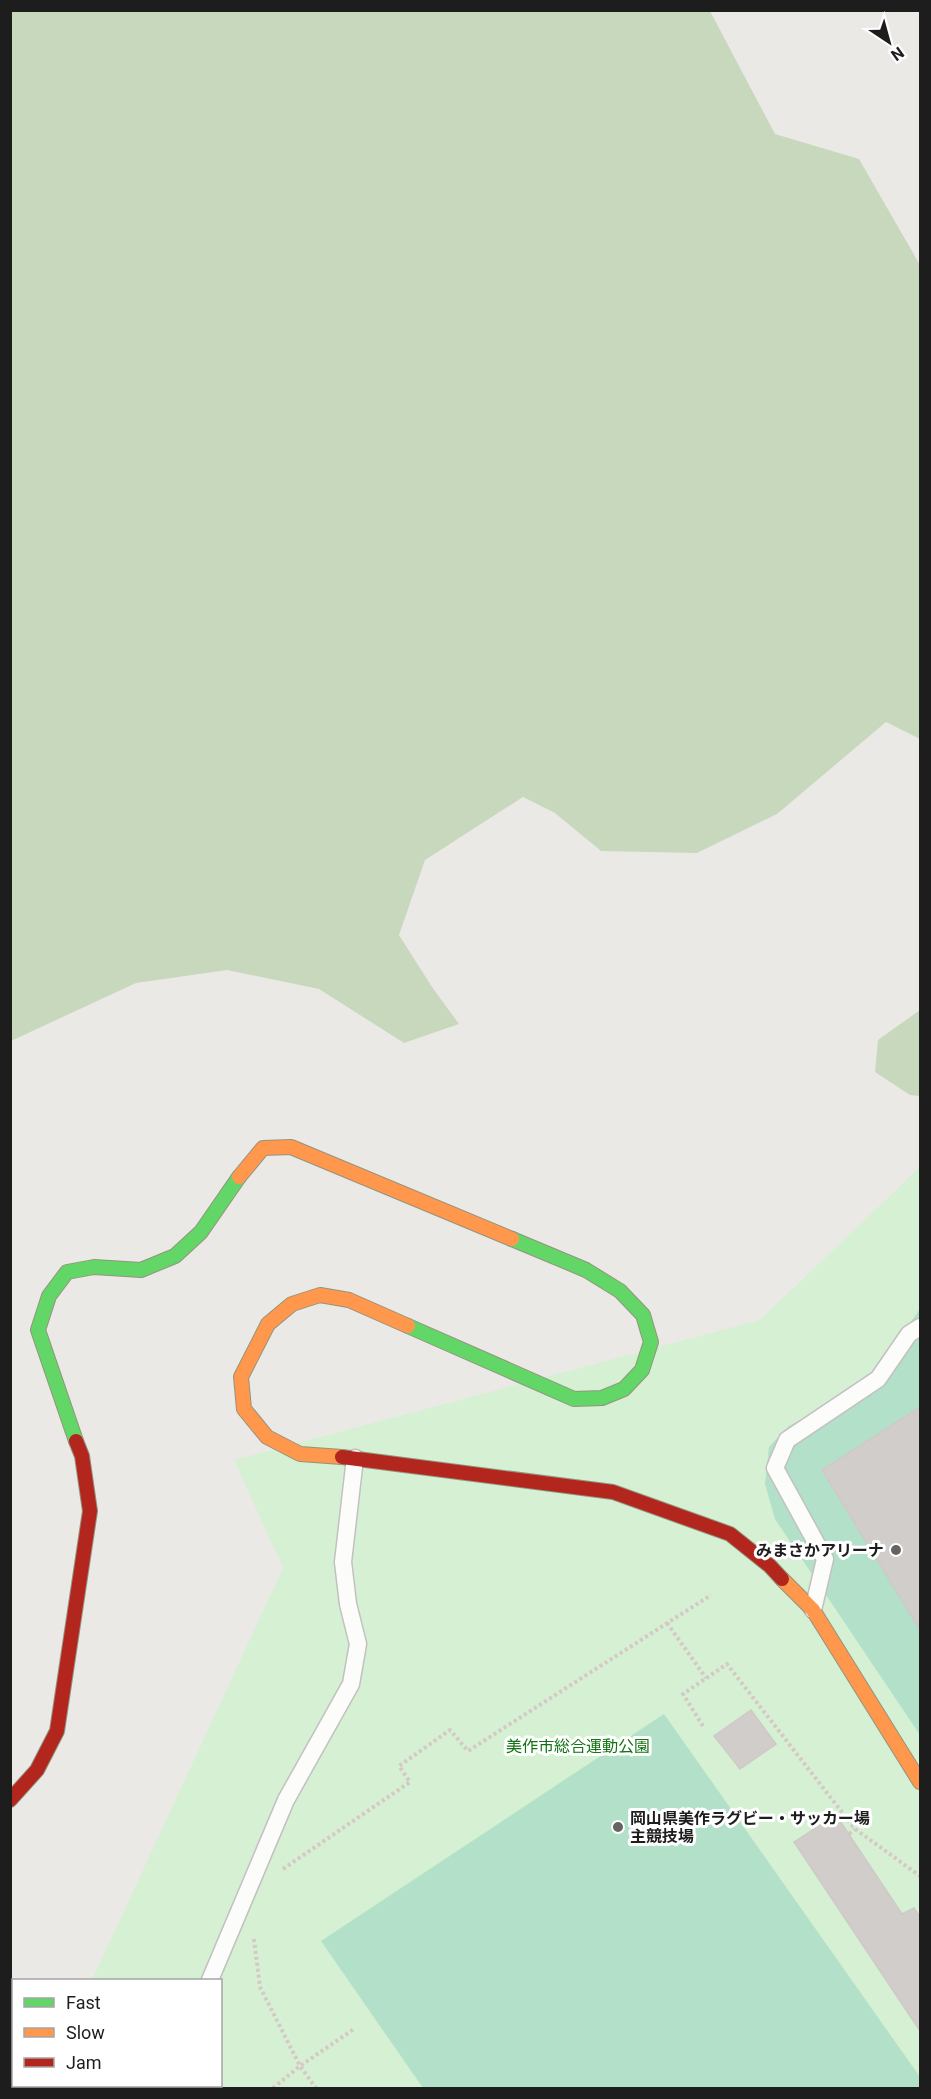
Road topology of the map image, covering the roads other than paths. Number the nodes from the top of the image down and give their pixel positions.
1 (921, 1327) edge
2 (355, 1458) junction
3 (813, 1610) junction
4 (921, 1782) edge
5 (10, 1800) edge
6 (210, 1979) edge

1 - 3 lane
2 - 3 street
2 - 5 street
2 - 6 lane
3 - 4 street

